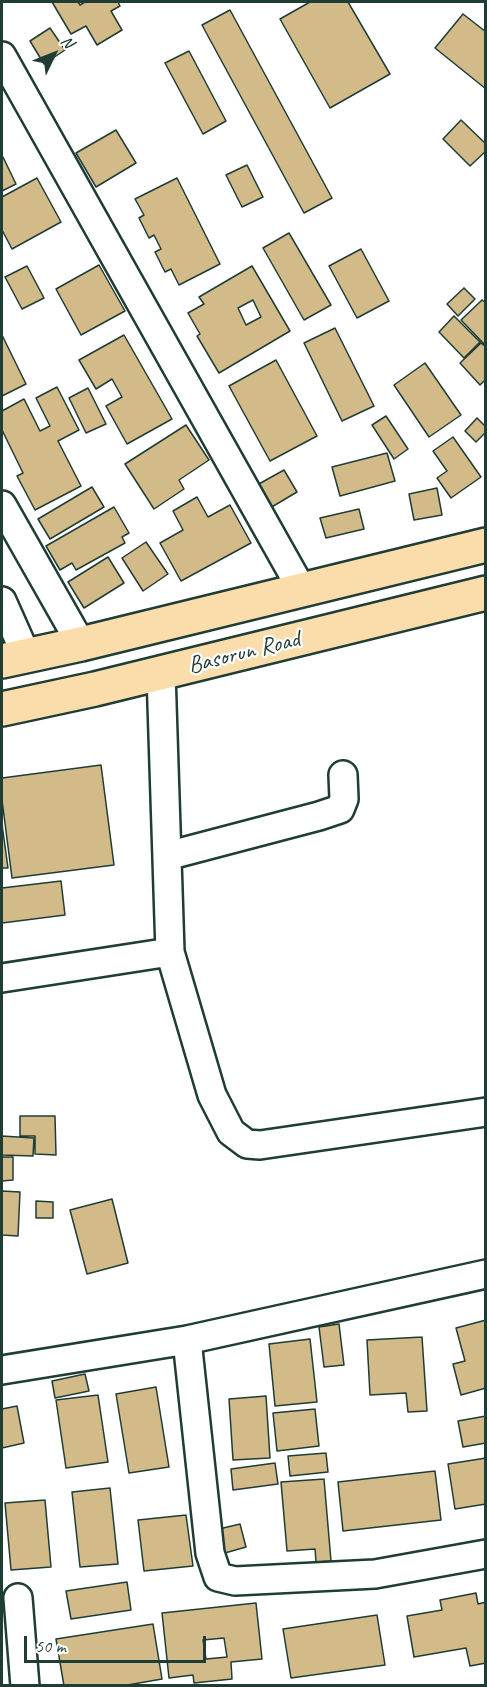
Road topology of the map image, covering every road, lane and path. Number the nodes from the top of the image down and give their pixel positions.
1 (2, 56) edge
2 (2, 505) edge
3 (486, 545) edge
4 (302, 590) junction
5 (486, 593) edge
6 (2, 601) edge
7 (81, 644) junction
8 (14, 658) edge
9 (161, 673) junction
10 (2, 709) edge
11 (343, 775) dead end
12 (167, 856) junction
13 (171, 952) junction
14 (2, 978) edge
15 (486, 1112) edge
16 (486, 1274) edge
17 (187, 1340) junction
18 (2, 1370) edge
19 (486, 1554) edge
20 (18, 1598) dead end
21 (25, 1686) edge

1 - 4 street
2 - 7 street
3 - 4 main road, Basorun Road
4 - 7 main road, Basorun Road
5 - 9 main road, Basorun Road
6 - 8 street
7 - 8 main road, Basorun Road
9 - 10 main road, Basorun Road
9 - 12 street
11 - 12 street
12 - 13 street
13 - 14 street
13 - 15 street
16 - 17 street
17 - 18 street
17 - 19 street
20 - 21 street

